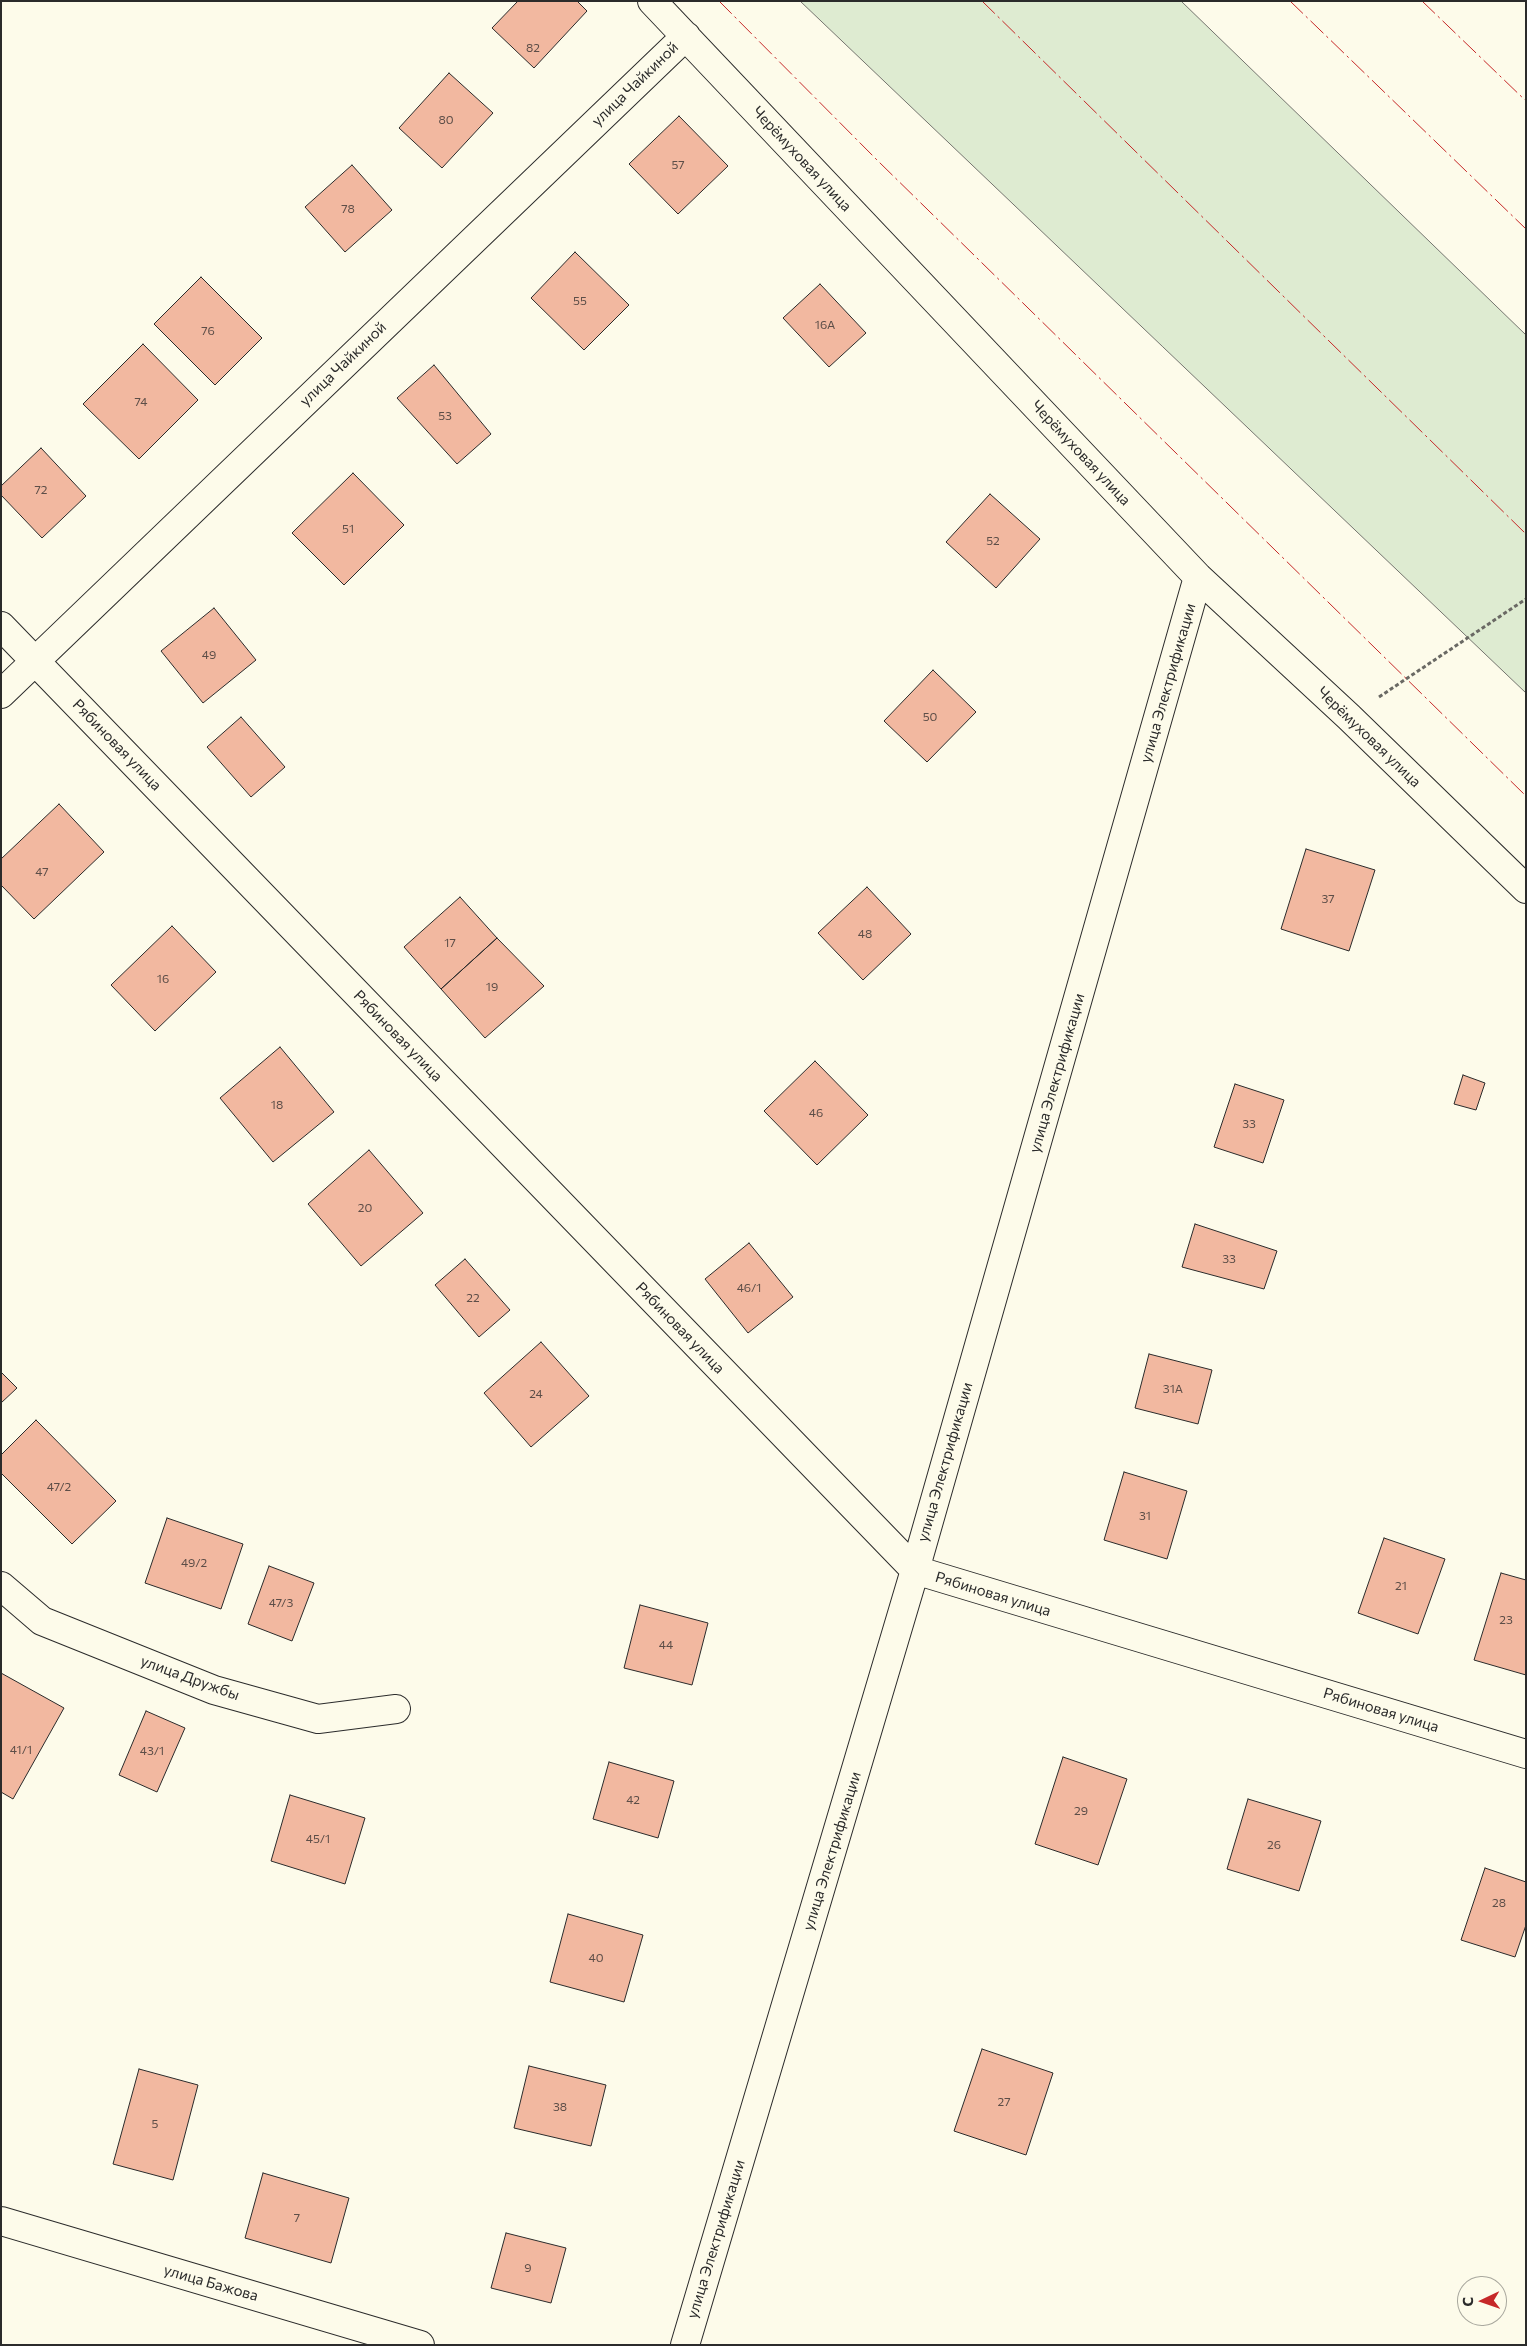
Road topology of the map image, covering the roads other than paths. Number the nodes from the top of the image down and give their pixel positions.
1 (652, 1) edge
2 (686, 36) junction
3 (1198, 577) junction
4 (1, 626) edge
5 (34, 660) junction
6 (1, 694) edge
7 (1526, 889) edge
8 (915, 1570) junction
9 (1, 1586) edge
10 (396, 1709) dead end
11 (1526, 1754) edge
12 (1, 2221) edge
13 (420, 2345) edge
14 (685, 2345) edge

1 - 2 street, Черёмуховая улица
2 - 3 street, Черёмуховая улица
2 - 5 street, улица Чайкиной
3 - 7 street, Черёмуховая улица
3 - 8 street, улица Электрификации
4 - 5 street, Рябиновая улица
5 - 6 street, улица Чайкиной
5 - 8 street, Рябиновая улица
8 - 11 street, Рябиновая улица
8 - 14 street, улица Электрификации
9 - 10 street, улица Дружбы
12 - 13 street, улица Бажова

